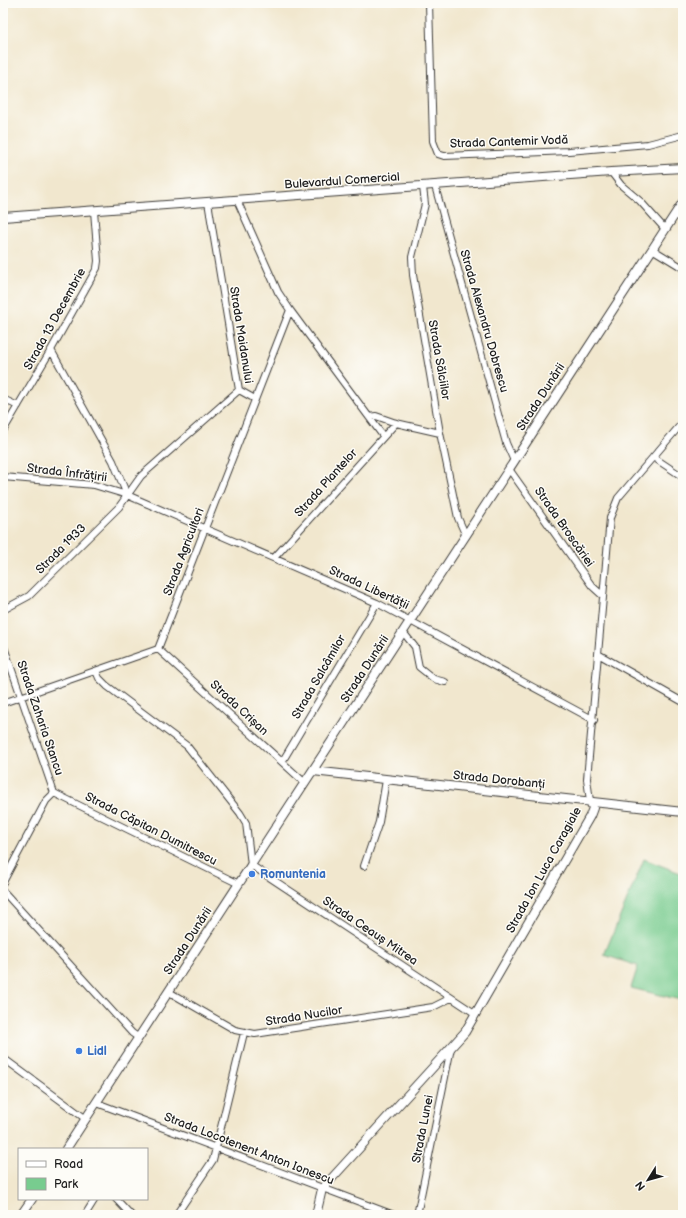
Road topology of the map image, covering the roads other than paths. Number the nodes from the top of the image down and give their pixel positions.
1 (429, 3) edge
2 (683, 135) edge
3 (683, 168) edge
4 (611, 172) junction
5 (436, 186) junction
6 (423, 187) junction
7 (237, 200) junction
8 (208, 202) junction
9 (683, 202) edge
10 (94, 211) junction
11 (3, 217) edge
12 (665, 229) junction
13 (652, 249) junction
14 (683, 268) edge
15 (290, 310) junction
16 (51, 350) junction
17 (239, 390) junction
18 (3, 399) edge
19 (256, 399) junction
20 (18, 406) junction
21 (369, 417) junction
22 (683, 422) edge
23 (396, 423) junction
24 (3, 431) edge
25 (440, 433) junction
26 (383, 436) junction
27 (653, 456) junction
28 (514, 461) junction
29 (509, 469) junction
30 (3, 477) edge
31 (683, 477) edge
32 (127, 495) junction
33 (205, 528) junction
34 (466, 536) junction
35 (274, 558) junction
36 (602, 596) junction
37 (376, 602) junction
38 (3, 610) edge
39 (411, 620) junction
40 (403, 632) junction
41 (3, 644) edge
42 (158, 649) junction
43 (598, 654) junction
44 (96, 671) junction
45 (445, 682) dead end
46 (21, 696) junction
47 (683, 702) edge
48 (3, 703) edge
49 (594, 720) junction
50 (282, 762) junction
51 (313, 771) junction
52 (386, 780) junction
53 (305, 784) junction
54 (54, 792) junction
55 (590, 801) junction
56 (683, 812) edge
57 (251, 865) junction
58 (364, 866) dead end
59 (3, 882) edge
60 (239, 884) junction
61 (3, 891) edge
62 (169, 992) junction
63 (451, 998) junction
64 (476, 1014) junction
65 (244, 1033) junction
66 (139, 1038) junction
67 (451, 1048) junction
68 (3, 1058) edge
69 (97, 1102) junction
70 (86, 1119) junction
71 (67, 1148) edge
72 (217, 1149) junction
73 (322, 1189) junction
74 (31, 1200) edge
75 (94, 1200) edge
76 (117, 1200) edge
77 (21, 1215) edge
78 (85, 1215) edge
79 (131, 1215) edge
80 (176, 1215) edge
81 (316, 1215) edge
82 (394, 1215) edge
83 (417, 1215) edge

1 - 2 street, Strada Cantemir Vodă
3 - 4 main road, Bulevardul Comercial
4 - 5 main road, Bulevardul Comercial
4 - 12 street
5 - 6 main road, Bulevardul Comercial
5 - 28 street, Strada Alexandru Dobrescu
6 - 7 main road, Bulevardul Comercial
6 - 25 street, Strada Sălciilor
7 - 8 main road, Bulevardul Comercial
7 - 15 street
8 - 10 main road, Bulevardul Comercial
8 - 17 street, Strada Maidanului
9 - 12 main road, Strada Dunării
10 - 11 main road, Bulevardul Comercial
10 - 16 street, Strada 13 Decembrie
12 - 13 main road, Strada Dunării
13 - 14 street
13 - 28 main road, Strada Dunării
15 - 19 street, Strada Agricultori
15 - 21 street
16 - 20 street, Strada 13 Decembrie
16 - 32 street
17 - 19 street
17 - 32 street, Strada Maidanului
18 - 20 street
19 - 33 street, Strada Agricultori
20 - 24 street, Strada 13 Decembrie
21 - 23 street
21 - 26 street
22 - 27 street, Strada Ion Luca Caragiale
23 - 25 street
23 - 26 street, Strada Plantelor
25 - 34 street, Strada Sălciilor
26 - 35 street, Strada Plantelor
27 - 31 street
27 - 36 street, Strada Ion Luca Caragiale
28 - 29 main road, Strada Dunării
29 - 34 main road, Strada Dunării
29 - 36 street, Strada Broscăriei
30 - 32 street, Strada Înfrățirii
32 - 33 street, Strada Libertății
32 - 38 street, Strada 1933
33 - 35 street, Strada Libertății
33 - 42 street, Strada Agricultori
34 - 39 main road, Strada Dunării
35 - 37 street, Strada Libertății
36 - 43 street, Strada Ion Luca Caragiale
37 - 39 street, Strada Libertății
37 - 50 street, Strada Salcâmilor
39 - 40 main road, Strada Dunării
39 - 49 street, Strada Libertății
40 - 45 street
40 - 51 main road, Strada Dunării
41 - 46 street, Strada Zaharia Stancu
42 - 44 street
42 - 50 street, Strada Crișan
43 - 47 street
43 - 49 street, Strada Ion Luca Caragiale
44 - 46 street
44 - 57 street
46 - 48 street
46 - 54 street, Strada Zaharia Stancu
49 - 55 street, Strada Ion Luca Caragiale
50 - 53 street, Strada Crișan
51 - 52 main road, Strada Dorobanți
51 - 53 main road, Strada Dunării
52 - 55 main road, Strada Dorobanți
52 - 58 street
53 - 57 main road, Strada Dunării
54 - 59 street, Strada Zaharia Stancu
54 - 60 street, Strada Căpitan Dumitrescu
55 - 56 main road, Strada Dorobanți
55 - 64 main road, Strada Ion Luca Caragiale
57 - 60 main road, Strada Dunării
57 - 63 street, Strada Ceauș Mitrea
60 - 62 main road, Strada Dunării
61 - 66 street
62 - 65 street, Strada Nucilor
62 - 66 main road, Strada Dunării
63 - 64 street, Strada Ceauș Mitrea
63 - 65 street, Strada Nucilor
64 - 67 main road, Strada Ion Luca Caragiale
65 - 72 street
66 - 69 main road, Strada Dunării
67 - 73 main road, Strada Ion Luca Caragiale
67 - 83 street, Strada Lunei
68 - 70 street
69 - 70 main road, Strada Dunării
69 - 72 street, Strada Locotenent Anton Ionescu
70 - 71 main road, Strada Dunării
72 - 73 street, Strada Locotenent Anton Ionescu
72 - 80 street
73 - 81 main road, Strada Ion Luca Caragiale
73 - 82 street, Strada Locotenent Anton Ionescu
74 - 77 main road
75 - 78 street
76 - 79 street

